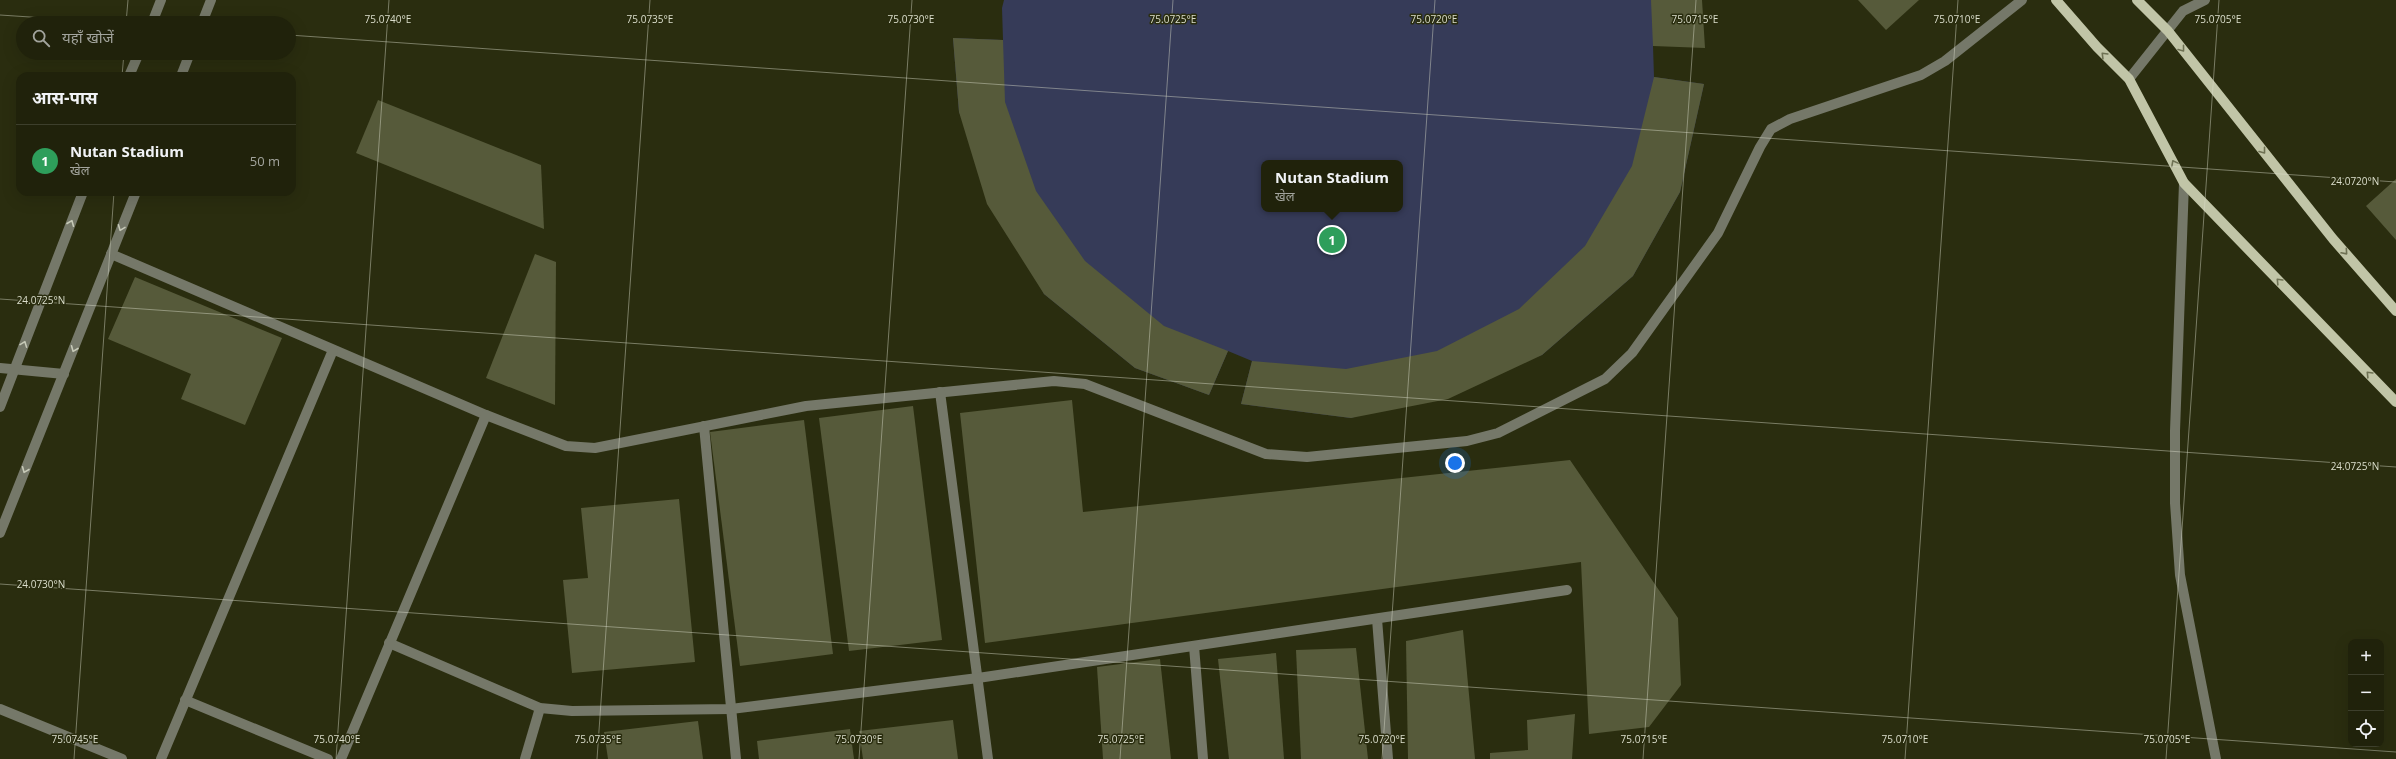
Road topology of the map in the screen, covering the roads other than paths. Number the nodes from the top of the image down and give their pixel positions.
1 (161, 0) edge
2 (211, 0) edge
3 (2022, 0) edge
4 (2056, 0) edge
5 (2137, 0) edge
6 (2183, 0) edge
7 (2205, 0) edge
8 (2183, 11) junction
9 (155, 16) edge
10 (205, 16) edge
11 (2168, 31) junction
12 (136, 60) edge
13 (187, 60) edge
14 (131, 72) edge
15 (183, 72) edge
16 (2129, 79) junction
17 (2184, 183) junction
18 (81, 196) edge
19 (134, 196) edge
20 (111, 254) junction
21 (2396, 311) edge
22 (333, 350) junction
23 (0, 368) edge
24 (14, 369) junction
25 (64, 374) junction
26 (940, 392) junction
27 (2396, 402) edge
28 (0, 406) edge
29 (486, 415) junction
30 (704, 426) junction
31 (0, 534) edge
32 (1567, 590) dead end
33 (1377, 619) junction
34 (390, 643) junction
35 (1194, 646) junction
36 (978, 678) junction
37 (185, 700) junction
38 (540, 708) junction
39 (0, 709) edge
40 (731, 709) junction
41 (122, 759) edge
42 (161, 759) edge
43 (328, 759) edge
44 (341, 759) edge
45 (525, 759) edge
46 (736, 759) edge
47 (988, 759) edge
48 (1203, 759) edge
49 (1388, 759) edge
50 (2216, 759) edge

1 - 9 street
2 - 10 street
3 - 26 street
16 -> 4 main road
5 - 11 main road
6 - 8 street
7 - 8 street
8 - 11 street
11 - 16 street
11 -> 21 main road
12 - 14 street
13 - 15 street
17 -> 16 main road
27 -> 17 main road
17 - 50 street
24 -> 18 street
19 -> 20 street
20 - 22 street
20 -> 25 street
22 - 29 street
22 - 37 street
23 - 24 street
24 - 25 street
24 - 28 street
25 -> 31 street
26 - 30 street
26 - 36 street
29 - 30 street
29 - 34 street
30 - 40 street
32 - 33 street
33 - 35 street
33 - 49 street
34 - 38 street
34 - 44 street
35 - 36 street
35 - 48 street
36 - 40 street
36 - 47 street
37 - 42 street
37 - 43 street
38 - 40 street
38 - 45 street
39 - 41 street
40 - 46 street

